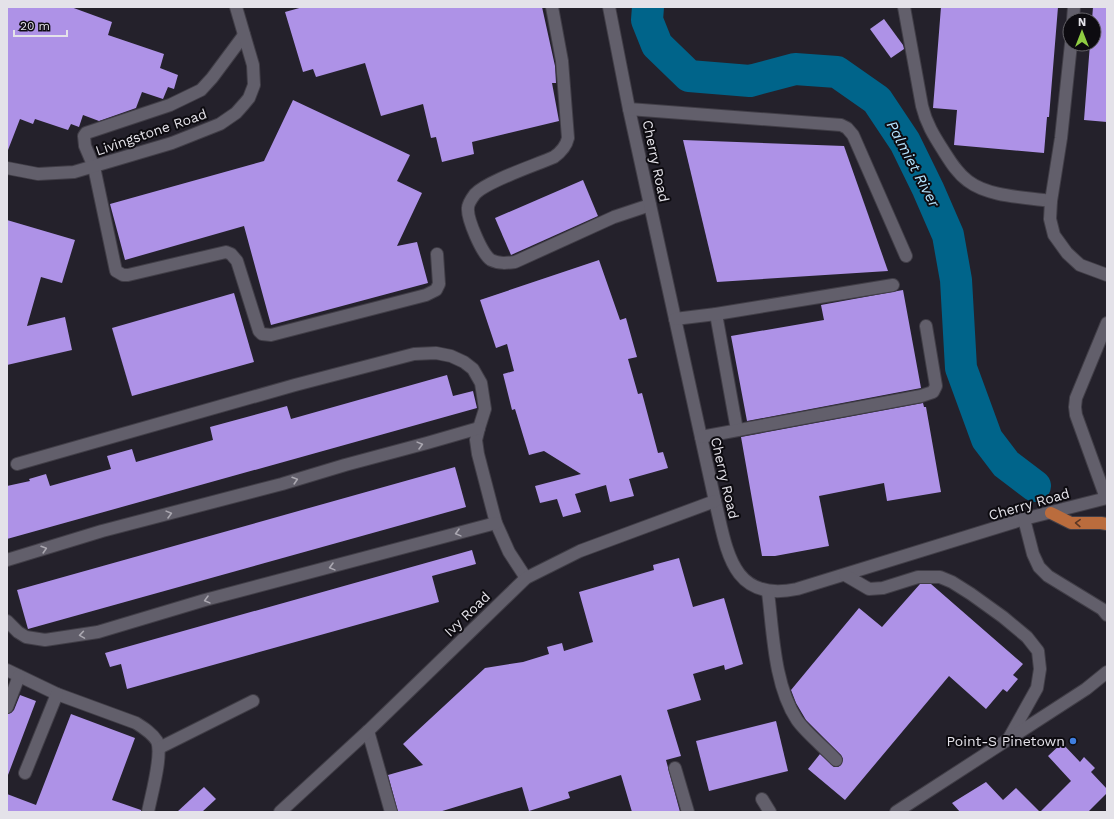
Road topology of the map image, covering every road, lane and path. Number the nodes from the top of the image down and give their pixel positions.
1 (236, 7) edge
2 (552, 7) edge
3 (609, 7) edge
4 (904, 7) edge
5 (244, 35) junction
6 (1070, 52) edge
7 (629, 109) junction
8 (94, 167) junction
9 (7, 168) edge
10 (1051, 201) junction
11 (650, 205) junction
12 (437, 254) dead end
13 (906, 256) dead end
14 (1107, 275) edge
15 (893, 285) dead end
16 (716, 314) junction
17 (674, 319) junction
18 (1107, 323) edge
19 (926, 326) dead end
20 (479, 428) junction
21 (737, 430) junction
22 (701, 437) junction
23 (17, 464) dead end
24 (1107, 498) edge
25 (715, 501) junction
26 (1051, 513) junction
27 (1024, 519) junction
28 (496, 523) junction
29 (1107, 524) edge
30 (7, 560) edge
31 (845, 575) junction
32 (526, 578) junction
33 (768, 592) junction
34 (1107, 616) edge
35 (7, 621) edge
36 (7, 670) edge
37 (1107, 672) edge
38 (19, 676) junction
39 (57, 694) junction
40 (253, 700) dead end
41 (7, 707) edge
42 (368, 731) junction
43 (1008, 740) junction
44 (159, 748) junction
45 (836, 760) dead end
46 (675, 768) dead end
47 (25, 773) dead end
48 (762, 799) dead end
49 (148, 812) edge
50 (280, 812) edge
51 (391, 812) edge
52 (688, 812) edge
53 (770, 812) edge
54 (896, 812) edge

1 - 5 street, Livingstone Road
2 - 11 street
3 - 7 street, Cherry Road
4 - 10 street
5 - 8 street
5 - 8 street, Livingstone Road
6 - 10 street
7 - 11 street, Cherry Road
7 - 13 street
8 - 9 street, Livingstone Road
8 - 12 street
10 - 14 street
11 - 17 street, Cherry Road
15 - 16 street
16 - 17 street
16 - 21 street
17 - 22 street, Cherry Road
18 - 24 street
19 - 21 street
20 - 23 street
20 - 28 street
30 -> 20 street
21 - 22 street
22 - 25 street, Cherry Road
24 - 26 street, Cherry Road
25 - 32 street, Ivy Road
25 - 33 street, Cherry Road
26 - 27 street, Cherry Road
29 -> 26 main road
27 - 31 street, Cherry Road
27 - 34 street
28 - 32 street
28 -> 35 street
31 - 33 street, Cherry Road
31 - 43 street
32 - 42 street, Ivy Road
33 - 45 street
36 - 38 street
37 - 43 street
38 - 39 street
38 - 41 street
39 - 44 street
39 - 47 street
40 - 44 street
42 - 50 street, Ivy Road
42 - 51 street
43 - 54 street
44 - 49 street
46 - 52 street
48 - 53 street

